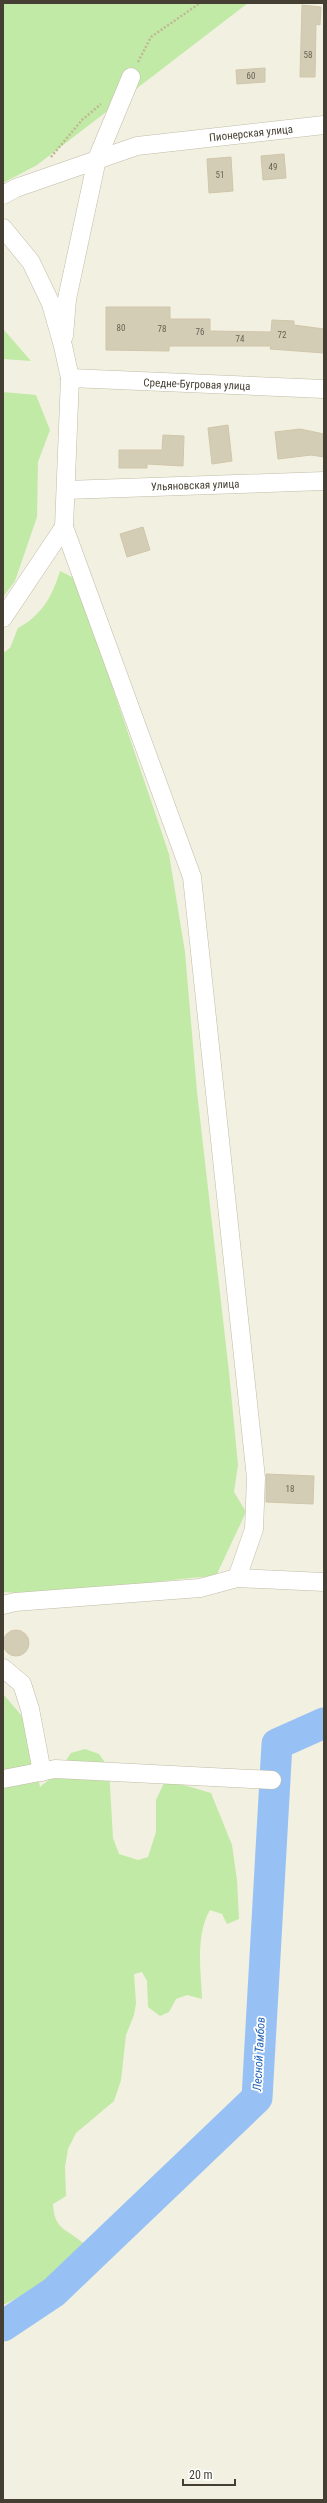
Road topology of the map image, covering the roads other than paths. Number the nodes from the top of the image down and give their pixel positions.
1 (131, 77) dead end
2 (324, 126) edge
3 (97, 159) junction
4 (3, 195) edge
5 (3, 228) edge
6 (63, 346) junction
7 (70, 378) junction
8 (324, 389) edge
9 (324, 481) edge
10 (66, 490) junction
11 (64, 527) junction
12 (3, 618) edge
13 (237, 1578) junction
14 (324, 1582) edge
15 (3, 1605) edge
16 (3, 1668) edge
17 (42, 1772) junction
18 (3, 1779) edge
19 (272, 1780) dead end

1 - 3 street
2 - 3 street, Пионерская улица
3 - 4 street, Пионерская улица
3 - 6 street
5 - 6 street
6 - 7 street
7 - 8 street, Средне-Бугровая улица
7 - 10 street
9 - 10 street, Ульяновская улица
10 - 11 street
11 - 12 street
11 - 13 street
13 - 14 street
13 - 15 street
16 - 17 street
17 - 18 street
17 - 19 street

